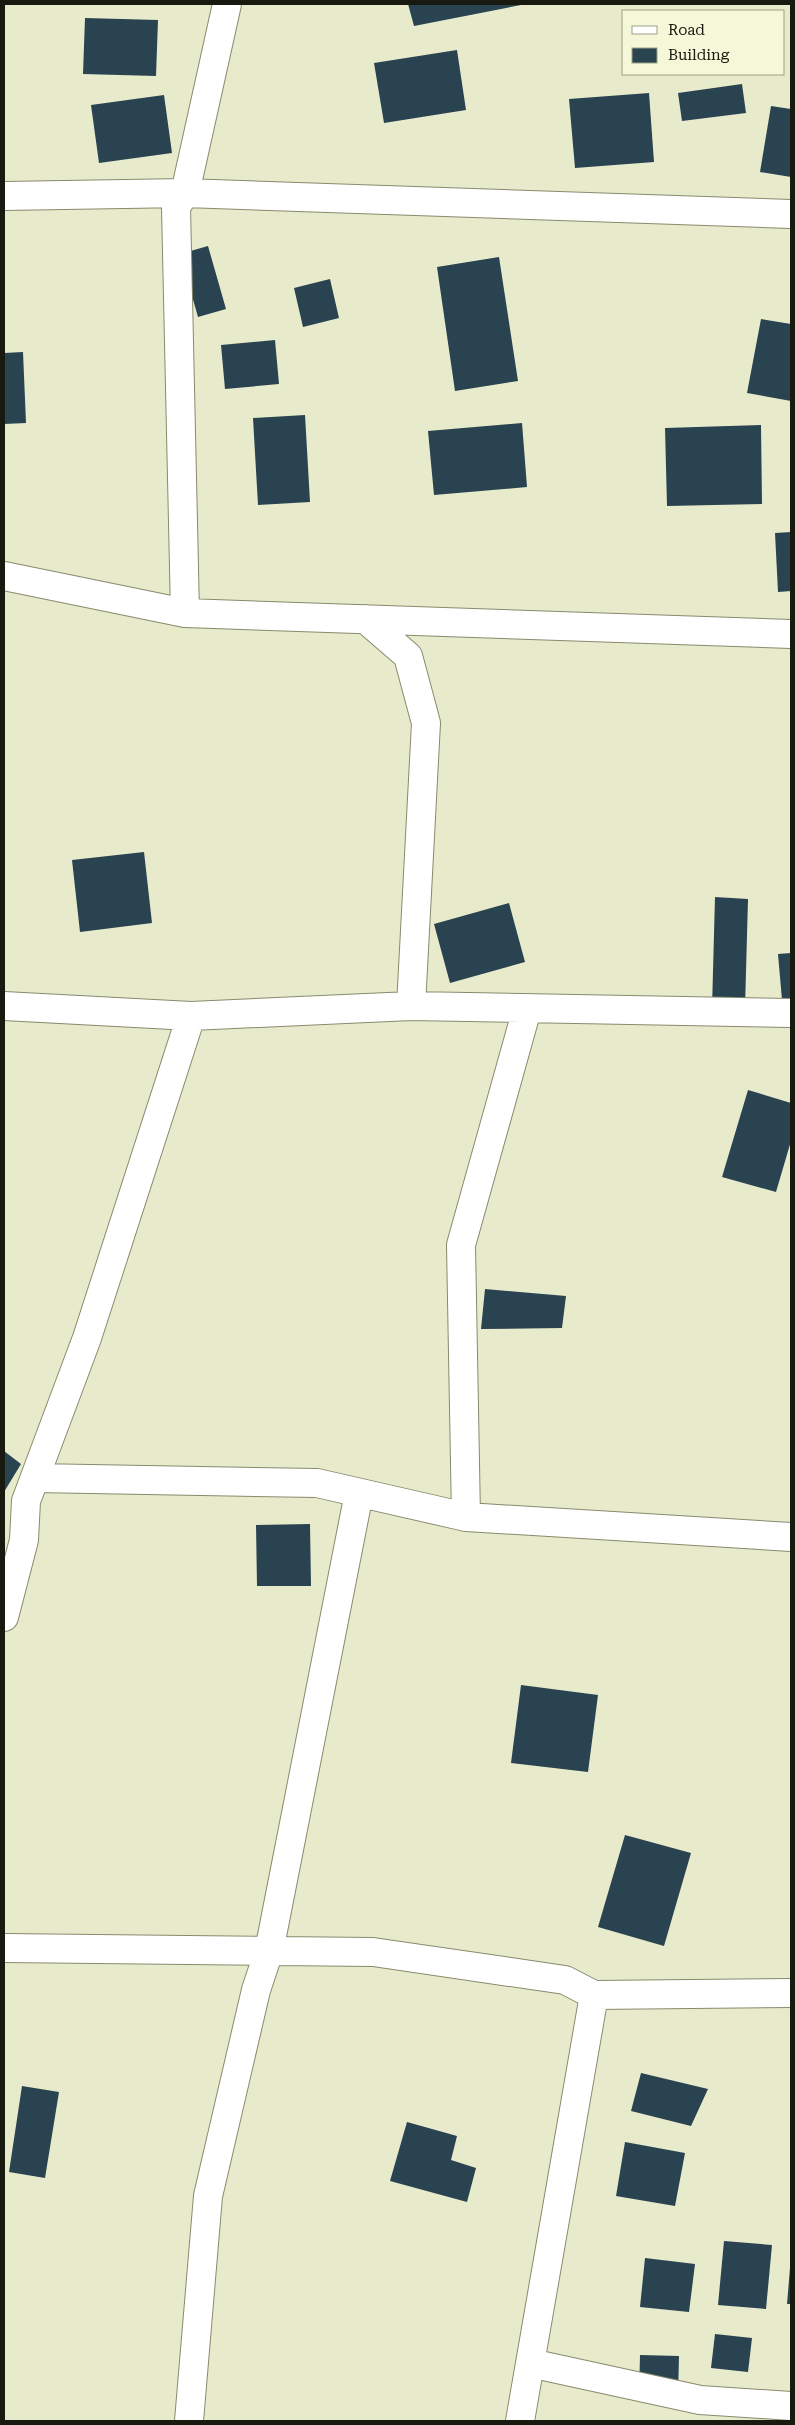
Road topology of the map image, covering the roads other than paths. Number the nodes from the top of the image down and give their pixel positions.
1 (227, 4) edge
2 (185, 193) junction
3 (4, 196) edge
4 (791, 214) edge
5 (4, 576) edge
6 (185, 613) junction
7 (365, 619) junction
8 (791, 634) edge
9 (4, 1006) edge
10 (411, 1006) junction
11 (527, 1008) junction
12 (791, 1013) edge
13 (191, 1016) junction
14 (35, 1478) junction
15 (359, 1493) junction
16 (466, 1518) junction
17 (791, 1537) edge
18 (14, 1538) edge
19 (4, 1616) edge
20 (4, 1948) edge
21 (270, 1951) junction
22 (791, 1993) edge
23 (594, 1995) junction
24 (530, 2364) junction
25 (791, 2406) edge
26 (189, 2421) edge
27 (520, 2421) edge

1 - 2 street
2 - 3 street
2 - 4 street
2 - 6 street
5 - 6 street
6 - 7 street
7 - 8 street
7 - 10 street
9 - 13 street
10 - 11 street
10 - 13 street
11 - 12 street
11 - 16 street
13 - 14 street
14 - 15 street
14 - 18 street
15 - 16 street
15 - 21 street
16 - 17 street
18 - 19 street
20 - 21 street
21 - 23 street
21 - 26 street
22 - 23 street
23 - 24 street
24 - 25 street
24 - 27 street

